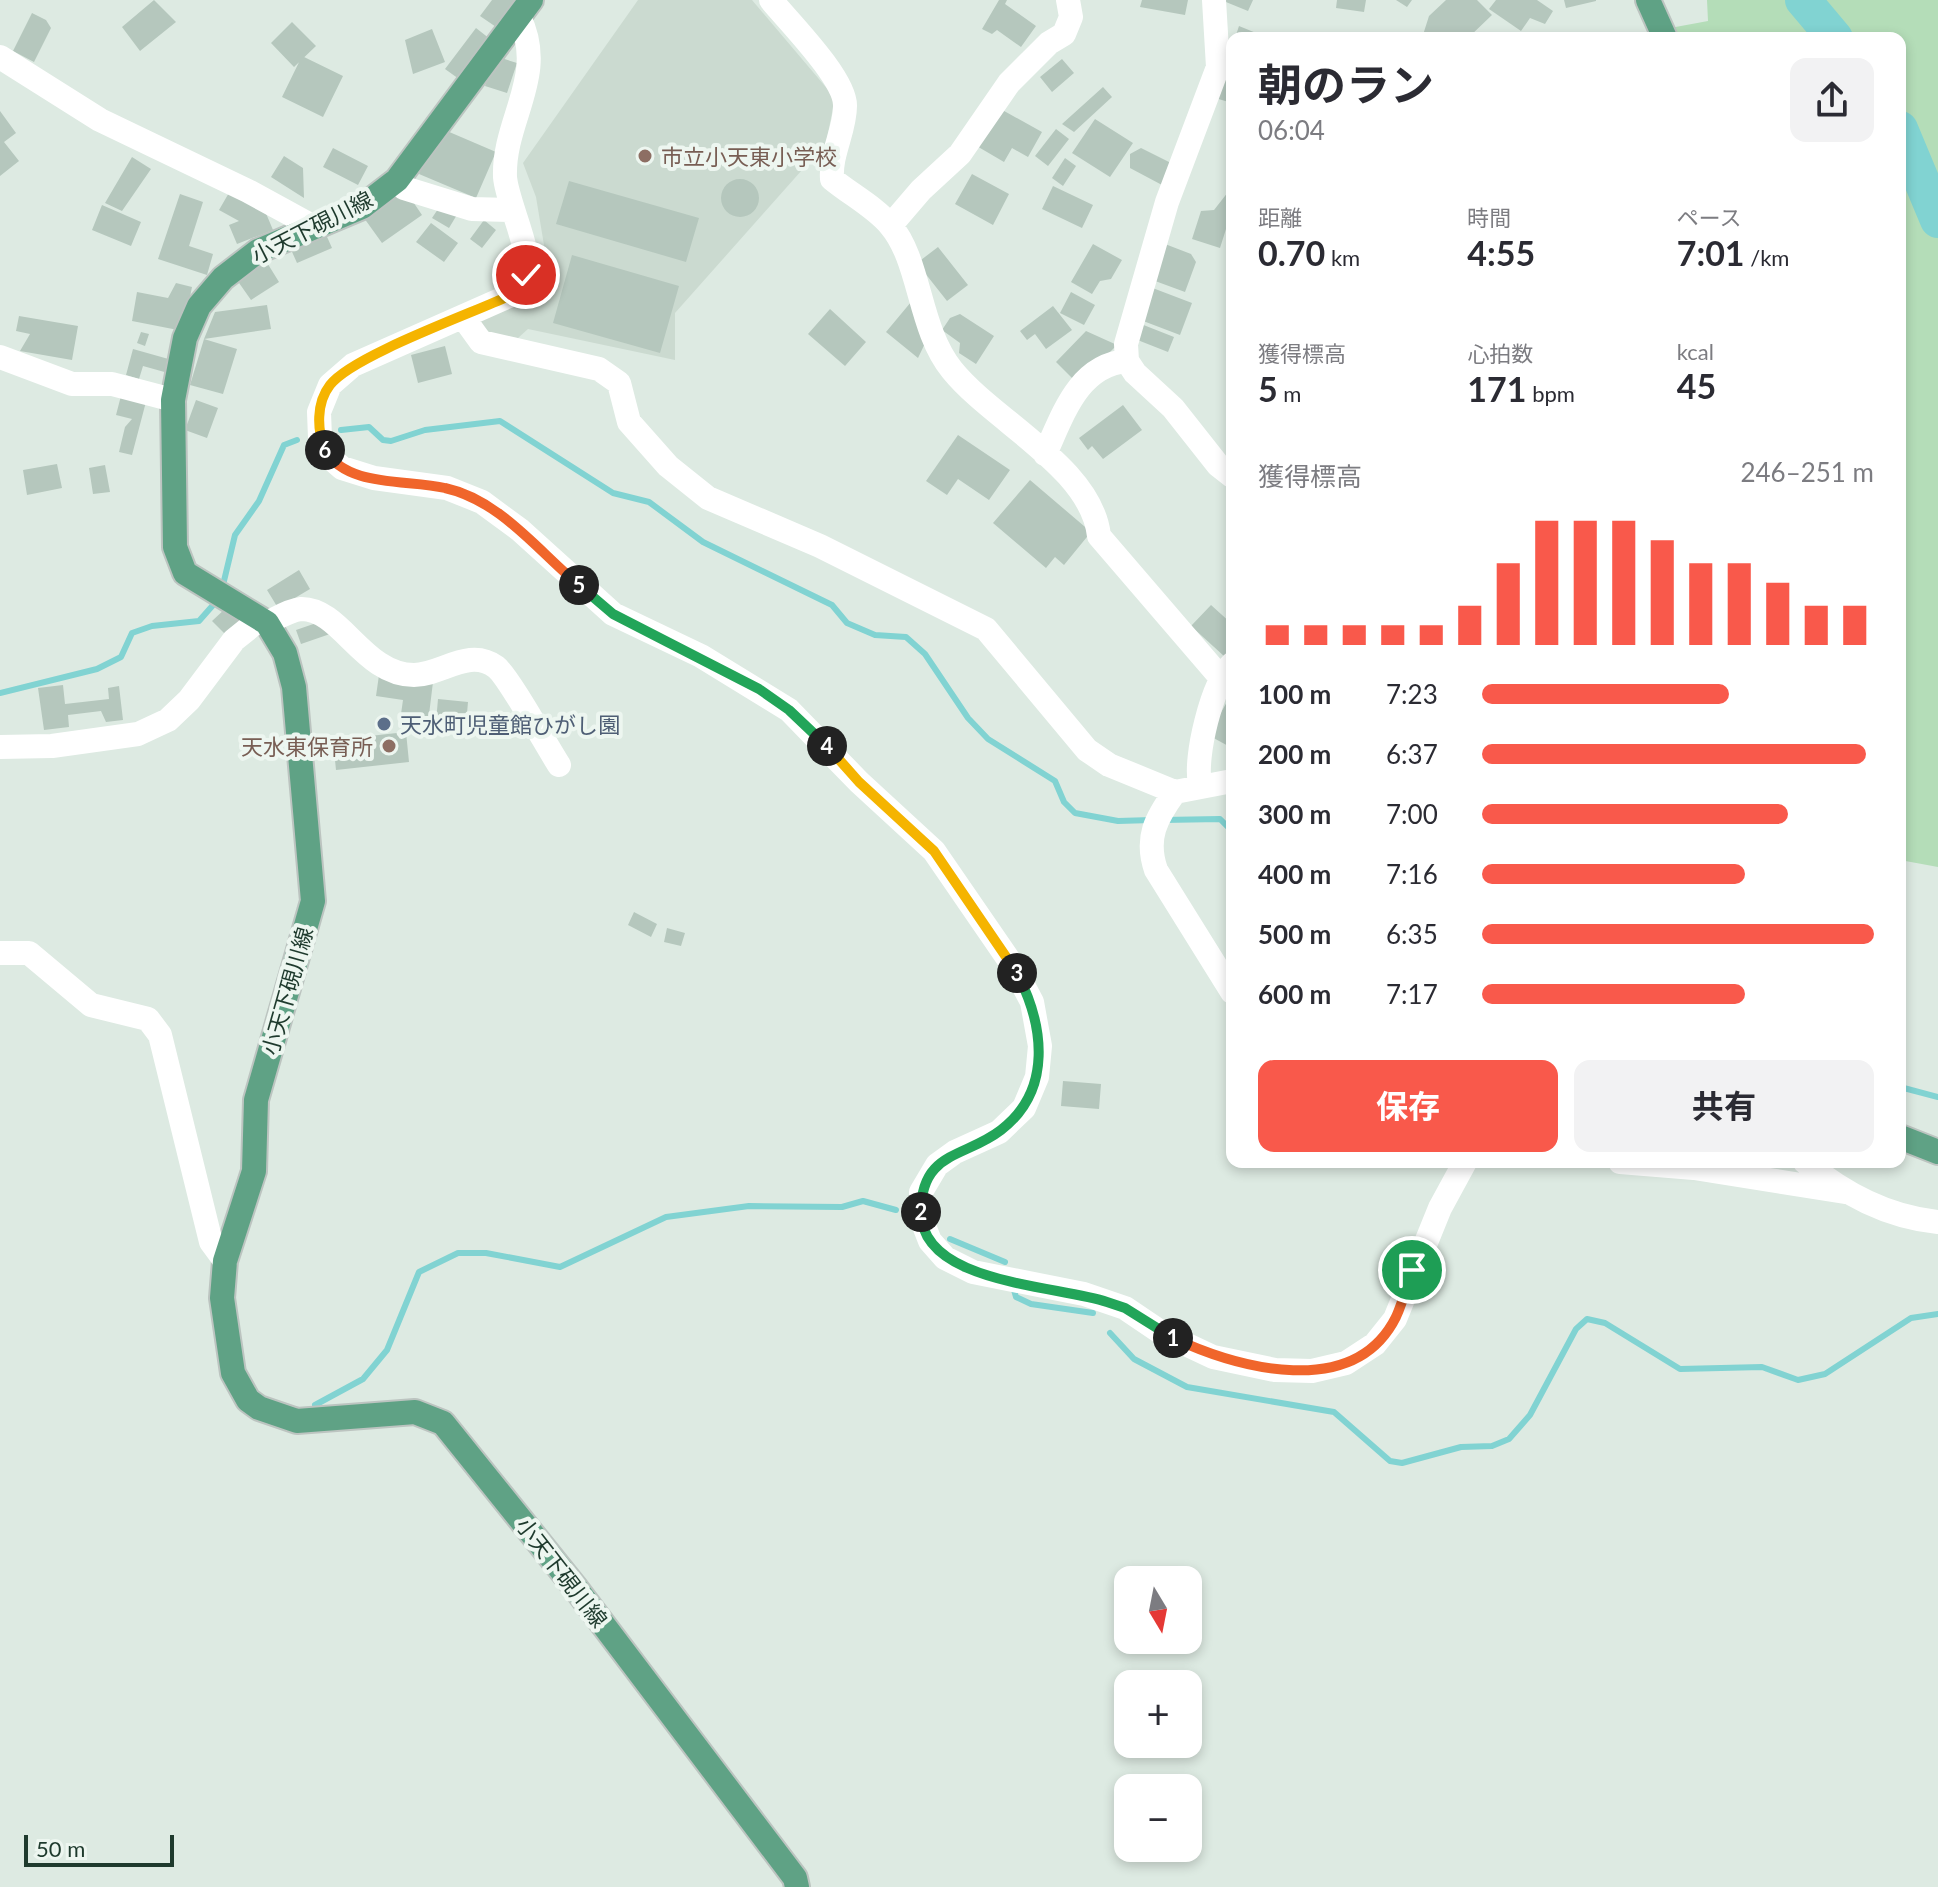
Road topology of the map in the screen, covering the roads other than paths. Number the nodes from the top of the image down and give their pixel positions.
1 (771, 0) edge
2 (1068, 0) edge
3 (1214, 0) edge
4 (1648, 0) edge
5 (525, 9) edge
6 (1662, 32) edge
7 (0, 57) edge
8 (397, 180) junction
9 (510, 210) junction
10 (891, 225) junction
11 (314, 227) junction
12 (463, 317) junction
13 (0, 357) edge
14 (1127, 361) junction
15 (173, 400) junction
16 (1045, 454) junction
17 (1226, 471) edge
18 (263, 621) junction
19 (1226, 671) edge
20 (0, 747) edge
21 (559, 765) dead end
22 (1226, 782) edge
23 (1200, 784) junction
24 (1175, 792) junction
25 (0, 953) edge
26 (1226, 982) edge
27 (1906, 1139) edge
28 (1938, 1152) edge
29 (1462, 1168) edge
30 (1694, 1168) edge
31 (1813, 1168) edge
32 (1845, 1192) junction
33 (1938, 1222) edge
34 (225, 1261) junction
35 (797, 1887) edge

1 - 10 street
2 - 10 street
3 - 14 street
4 - 6 main road
5 - 8 main road, 小天下硯川線
5 - 9 street
7 - 11 street
8 - 9 street
8 - 11 main road, 小天下硯川線
9 - 12 street
10 - 16 street
11 - 15 main road, 小天下硯川線
12 - 24 street
12 - 29 street
13 - 15 street
14 - 16 street
14 - 17 street
15 - 18 main road, 小天下硯川線
16 - 19 street
18 - 20 street
18 - 21 street
18 - 34 main road, 小天下硯川線
19 - 23 street
22 - 23 street
23 - 24 street
24 - 26 street
25 - 34 street
27 - 28 main road
30 - 32 street
31 - 32 street
32 - 33 street
34 - 35 main road, 小天下硯川線

